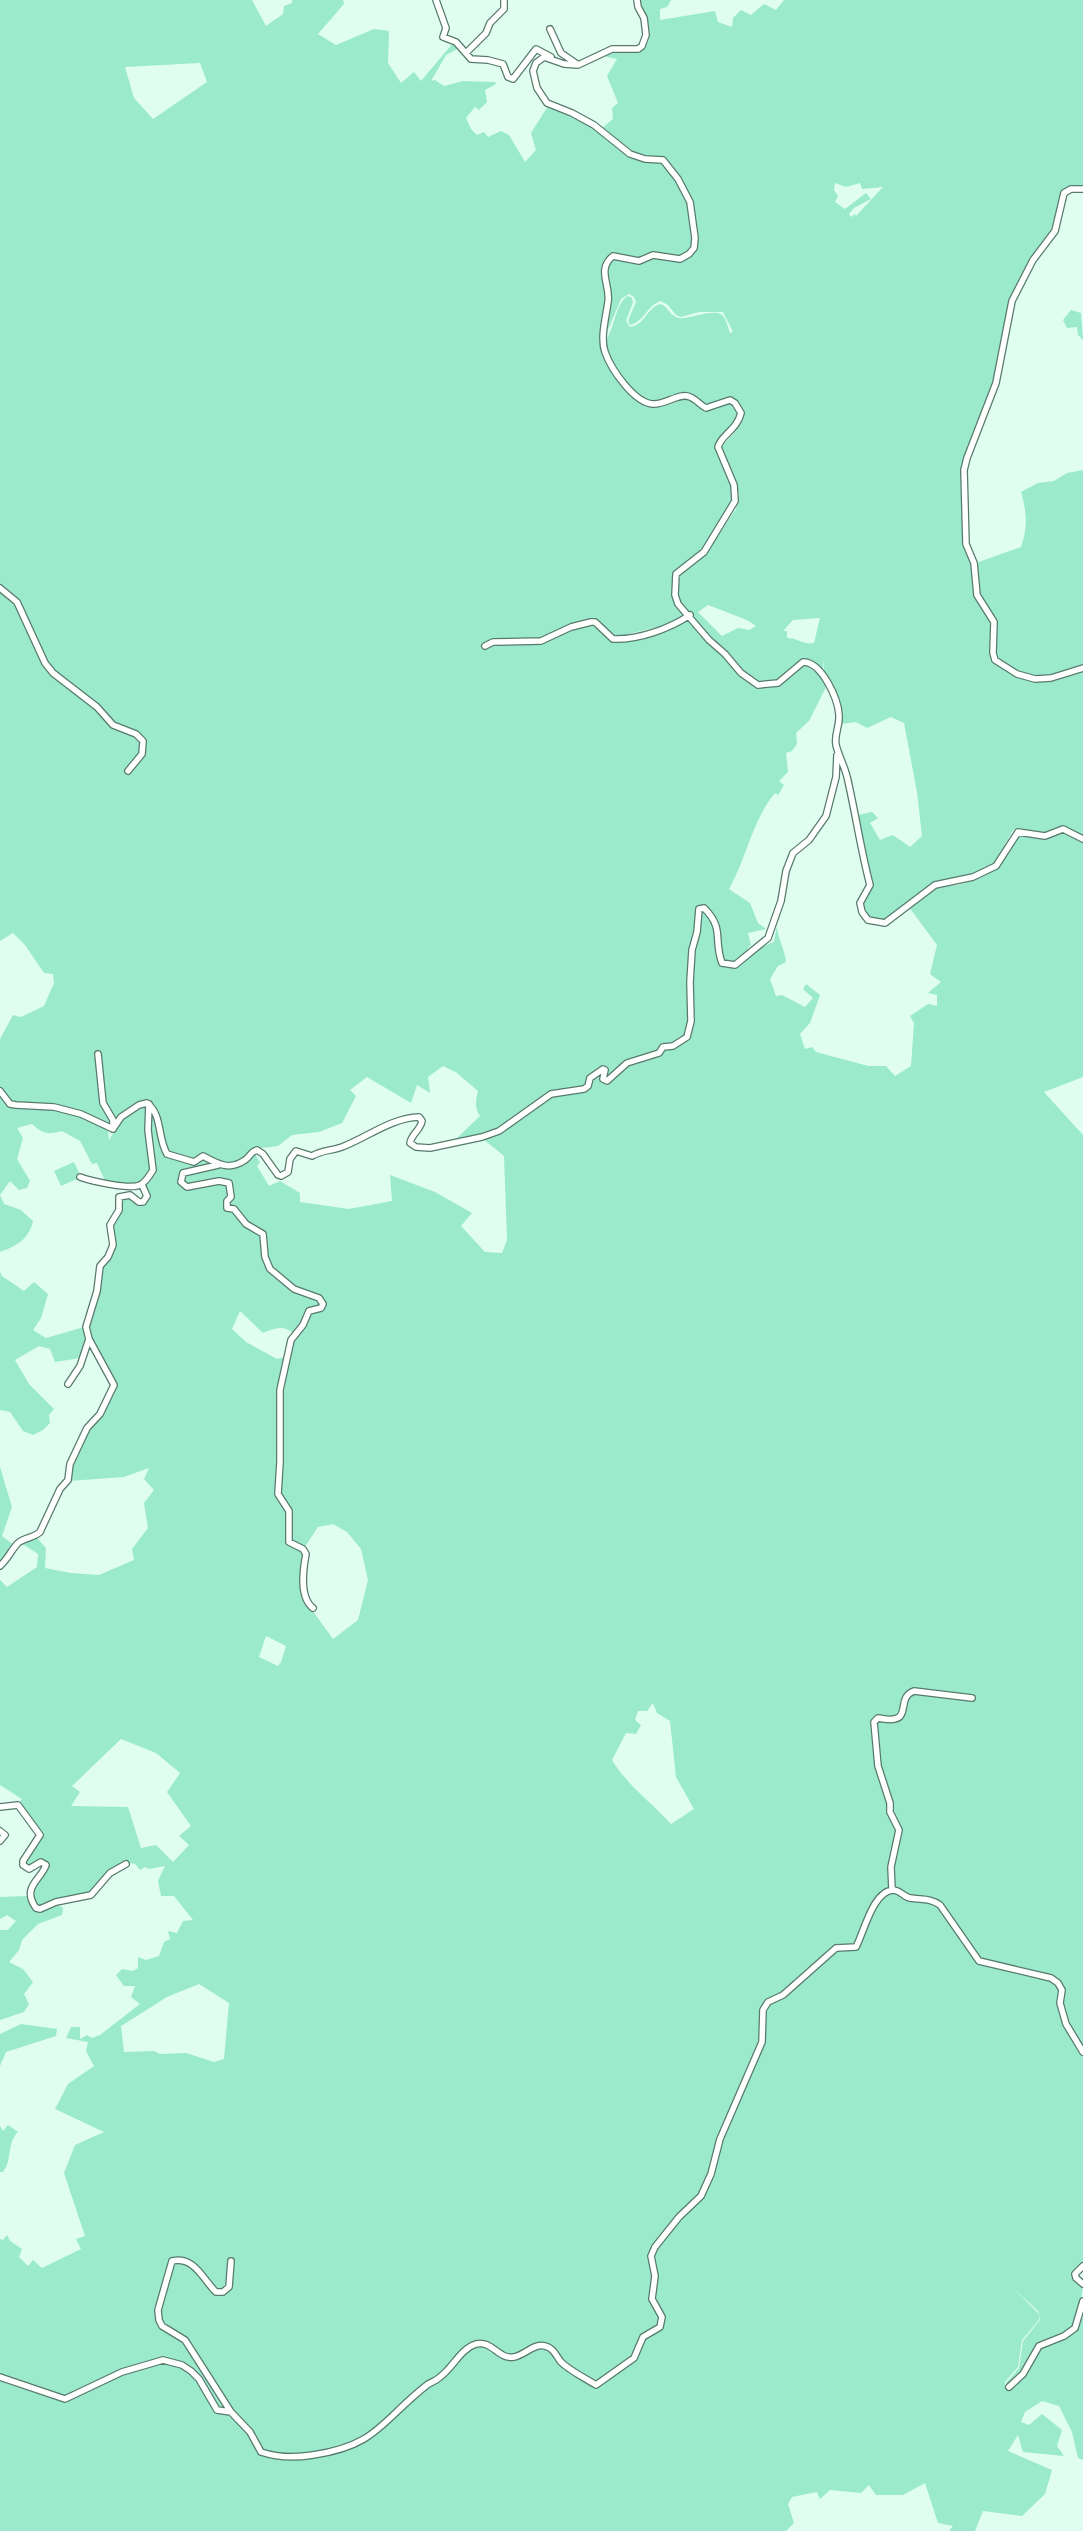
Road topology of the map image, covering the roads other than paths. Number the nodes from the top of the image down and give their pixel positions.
1 (436, 0) edge
2 (504, 0) edge
3 (637, 0) edge
4 (550, 30) dead end
5 (466, 53) junction
6 (554, 59) junction
7 (578, 64) junction
8 (1083, 189) edge
9 (0, 588) edge
10 (690, 615) junction
11 (485, 646) dead end
12 (1083, 668) edge
13 (836, 745) junction
14 (128, 771) dead end
15 (1083, 840) edge
16 (98, 1054) dead end
17 (0, 1091) edge
18 (150, 1104) junction
19 (113, 1129) junction
20 (218, 1165) junction
21 (80, 1177) dead end
22 (142, 1185) junction
23 (89, 1339) junction
24 (68, 1384) dead end
25 (0, 1566) edge
26 (313, 1608) dead end
27 (972, 1698) dead end
28 (0, 1807) edge
29 (0, 1830) edge
30 (0, 1841) edge
31 (126, 1864) dead end
32 (892, 1890) junction
33 (1083, 2052) edge
34 (231, 2262) dead end
35 (1083, 2266) edge
36 (1083, 2284) edge
37 (1083, 2301) edge
38 (0, 2377) edge
39 (1009, 2387) dead end
40 (231, 2412) junction

1 - 5 street
2 - 5 street
3 - 7 street
4 - 7 street
5 - 6 street
6 - 7 street
6 - 10 street
8 - 12 street
9 - 14 street
10 - 11 street
10 - 13 street
13 - 15 street
13 - 20 street
16 - 19 street
17 - 19 street
18 - 19 street
18 - 20 street
18 - 22 street
20 - 26 street
21 - 22 street
22 - 23 street
23 - 24 street
23 - 25 street
27 - 32 street
28 - 31 street
29 - 30 street
32 - 33 street
32 - 40 street
34 - 40 street
35 - 36 street
37 - 39 street
38 - 40 street

